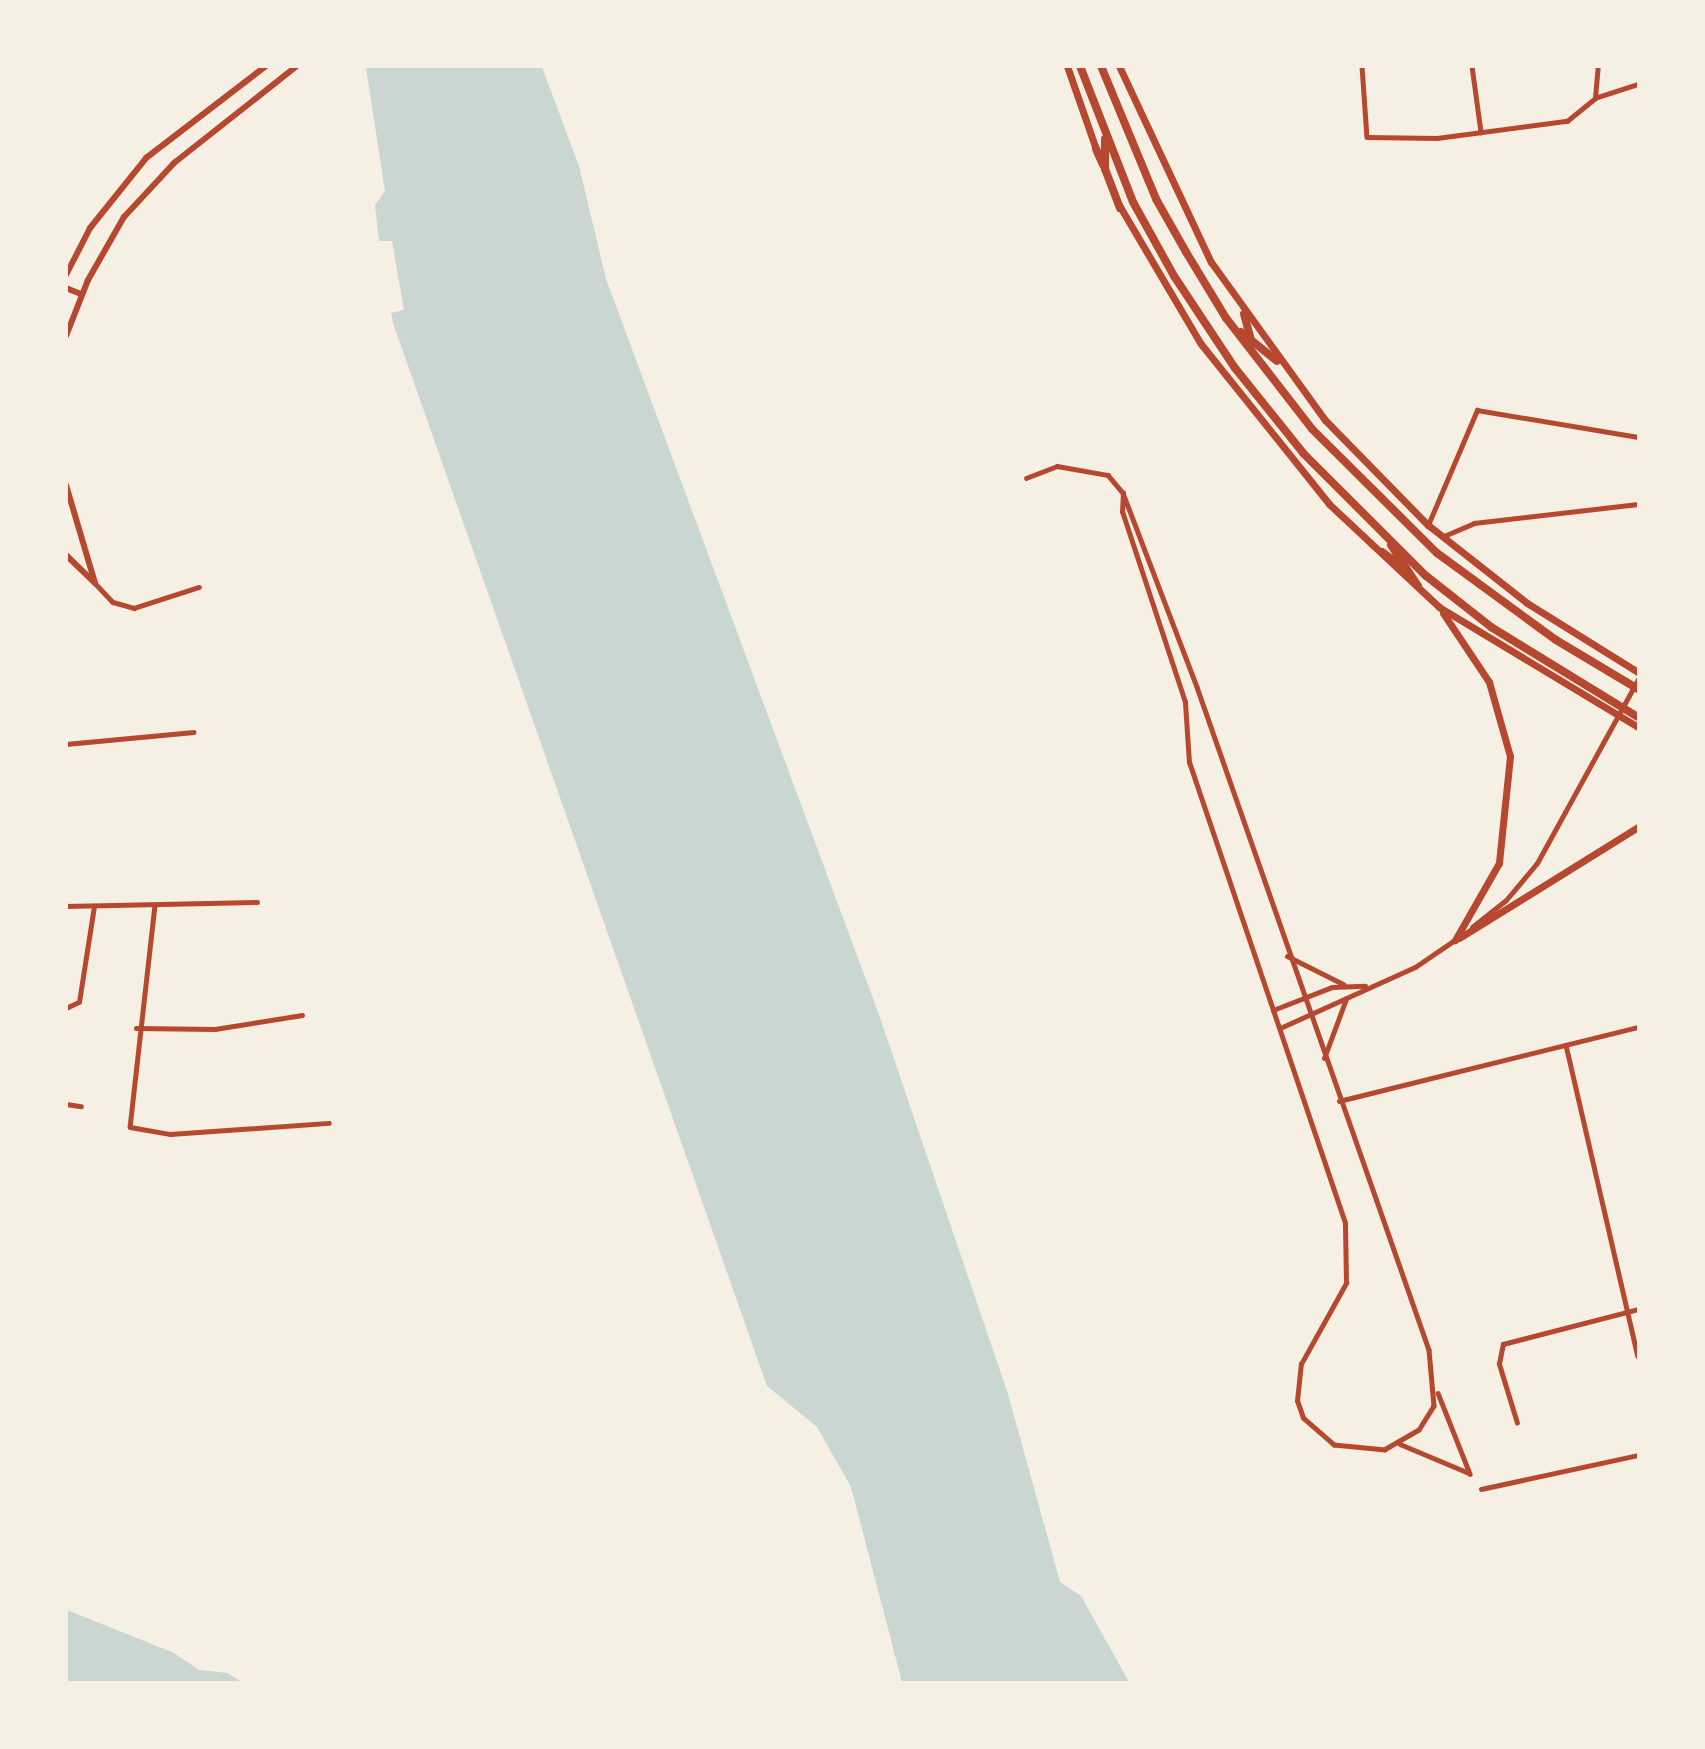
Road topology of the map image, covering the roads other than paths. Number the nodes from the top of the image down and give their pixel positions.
1 (266, 66) edge
2 (297, 66) edge
3 (1067, 66) edge
4 (1080, 66) edge
5 (1101, 66) edge
6 (1119, 66) edge
7 (1362, 66) edge
8 (1472, 66) edge
9 (1598, 66) edge
10 (1639, 84) edge
11 (1595, 98) junction
12 (1481, 132) junction
13 (1105, 136) junction
14 (1096, 149) junction
15 (1105, 169) junction
16 (1133, 202) junction
17 (1120, 208) junction
18 (66, 275) edge
19 (66, 288) edge
20 (81, 293) junction
21 (66, 307) edge
22 (75, 310) junction
23 (1244, 314) junction
24 (1226, 318) junction
25 (66, 336) edge
26 (1251, 340) junction
27 (1277, 361) junction
28 (1261, 365) junction
29 (1639, 437) edge
30 (1027, 478) dead end
31 (66, 485) edge
32 (1123, 492) junction
33 (1639, 504) edge
34 (1428, 525) junction
35 (1443, 537) junction
36 (1390, 542) junction
37 (1382, 552) junction
38 (66, 555) edge
39 (1398, 564) junction
40 (1425, 575) junction
41 (95, 583) junction
42 (1418, 586) junction
43 (199, 587) dead end
44 (1439, 607) junction
45 (1639, 672) edge
46 (1639, 680) edge
47 (1639, 689) edge
48 (1639, 717) edge
49 (1639, 727) edge
50 (193, 732) dead end
51 (66, 744) edge
52 (1639, 827) edge
53 (257, 902) dead end
54 (155, 905) junction
55 (66, 906) edge
56 (94, 906) junction
57 (1455, 940) junction
58 (1287, 956) junction
59 (1346, 985) junction
60 (1365, 986) junction
61 (1347, 997) junction
62 (1303, 999) junction
63 (66, 1008) edge
64 (1273, 1010) junction
65 (302, 1015) dead end
66 (1310, 1016) junction
67 (1639, 1027) edge
68 (136, 1028) junction
69 (1280, 1028) junction
70 (1566, 1045) junction
71 (1324, 1058) junction
72 (1339, 1101) junction
73 (66, 1104) edge
74 (81, 1106) dead end
75 (329, 1123) dead end
76 (1639, 1309) edge
77 (1627, 1311) junction
78 (1639, 1356) edge
79 (1437, 1391) junction
80 (1517, 1423) dead end
81 (1399, 1444) junction
82 (1639, 1455) edge
83 (1481, 1489) dead end

1 - 18 main road
2 - 20 main road
3 - 14 main road
4 - 13 highway
5 - 24 highway
6 - 23 main road
7 - 12 street
8 - 12 street
9 - 11 street
10 - 11 street
11 - 12 street
13 - 15 highway
13 - 16 highway
14 - 15 highway
14 - 17 main road
15 - 16 highway
15 - 17 highway
16 - 36 highway
17 - 37 main road
19 - 20 main road
20 - 22 main road
21 - 22 main road
22 - 25 main road
23 - 26 highway
23 - 27 main road
24 - 26 highway
24 - 28 highway
26 - 27 highway
26 - 28 highway
27 - 34 main road
28 - 47 highway
29 - 34 street
30 - 32 street
31 - 41 main road
32 - 58 street
32 - 64 street
33 - 35 street
34 - 35 main road
35 - 45 main road
36 - 39 highway
36 - 40 highway
37 - 39 highway
37 - 42 main road
38 - 41 main road
39 - 40 highway
39 - 42 highway
40 - 48 highway
41 - 43 street
42 - 44 main road
44 - 49 main road
44 - 57 main road
46 - 57 street
50 - 51 street
52 - 57 main road
53 - 54 street
54 - 56 street
54 - 68 street
55 - 56 street
56 - 63 street
57 - 60 street
58 - 59 street
58 - 62 street
59 - 60 street
59 - 62 street
60 - 61 street
61 - 66 street
61 - 71 street
62 - 64 street
62 - 66 street
64 - 69 street
65 - 68 street
66 - 69 street
66 - 71 street
67 - 70 street
68 - 75 street
69 - 81 street
70 - 72 street
70 - 77 street
71 - 72 street
72 - 79 street
73 - 74 street
76 - 77 street
77 - 78 street
77 - 80 street
79 - 81 street
79 - 81 street
82 - 83 street

